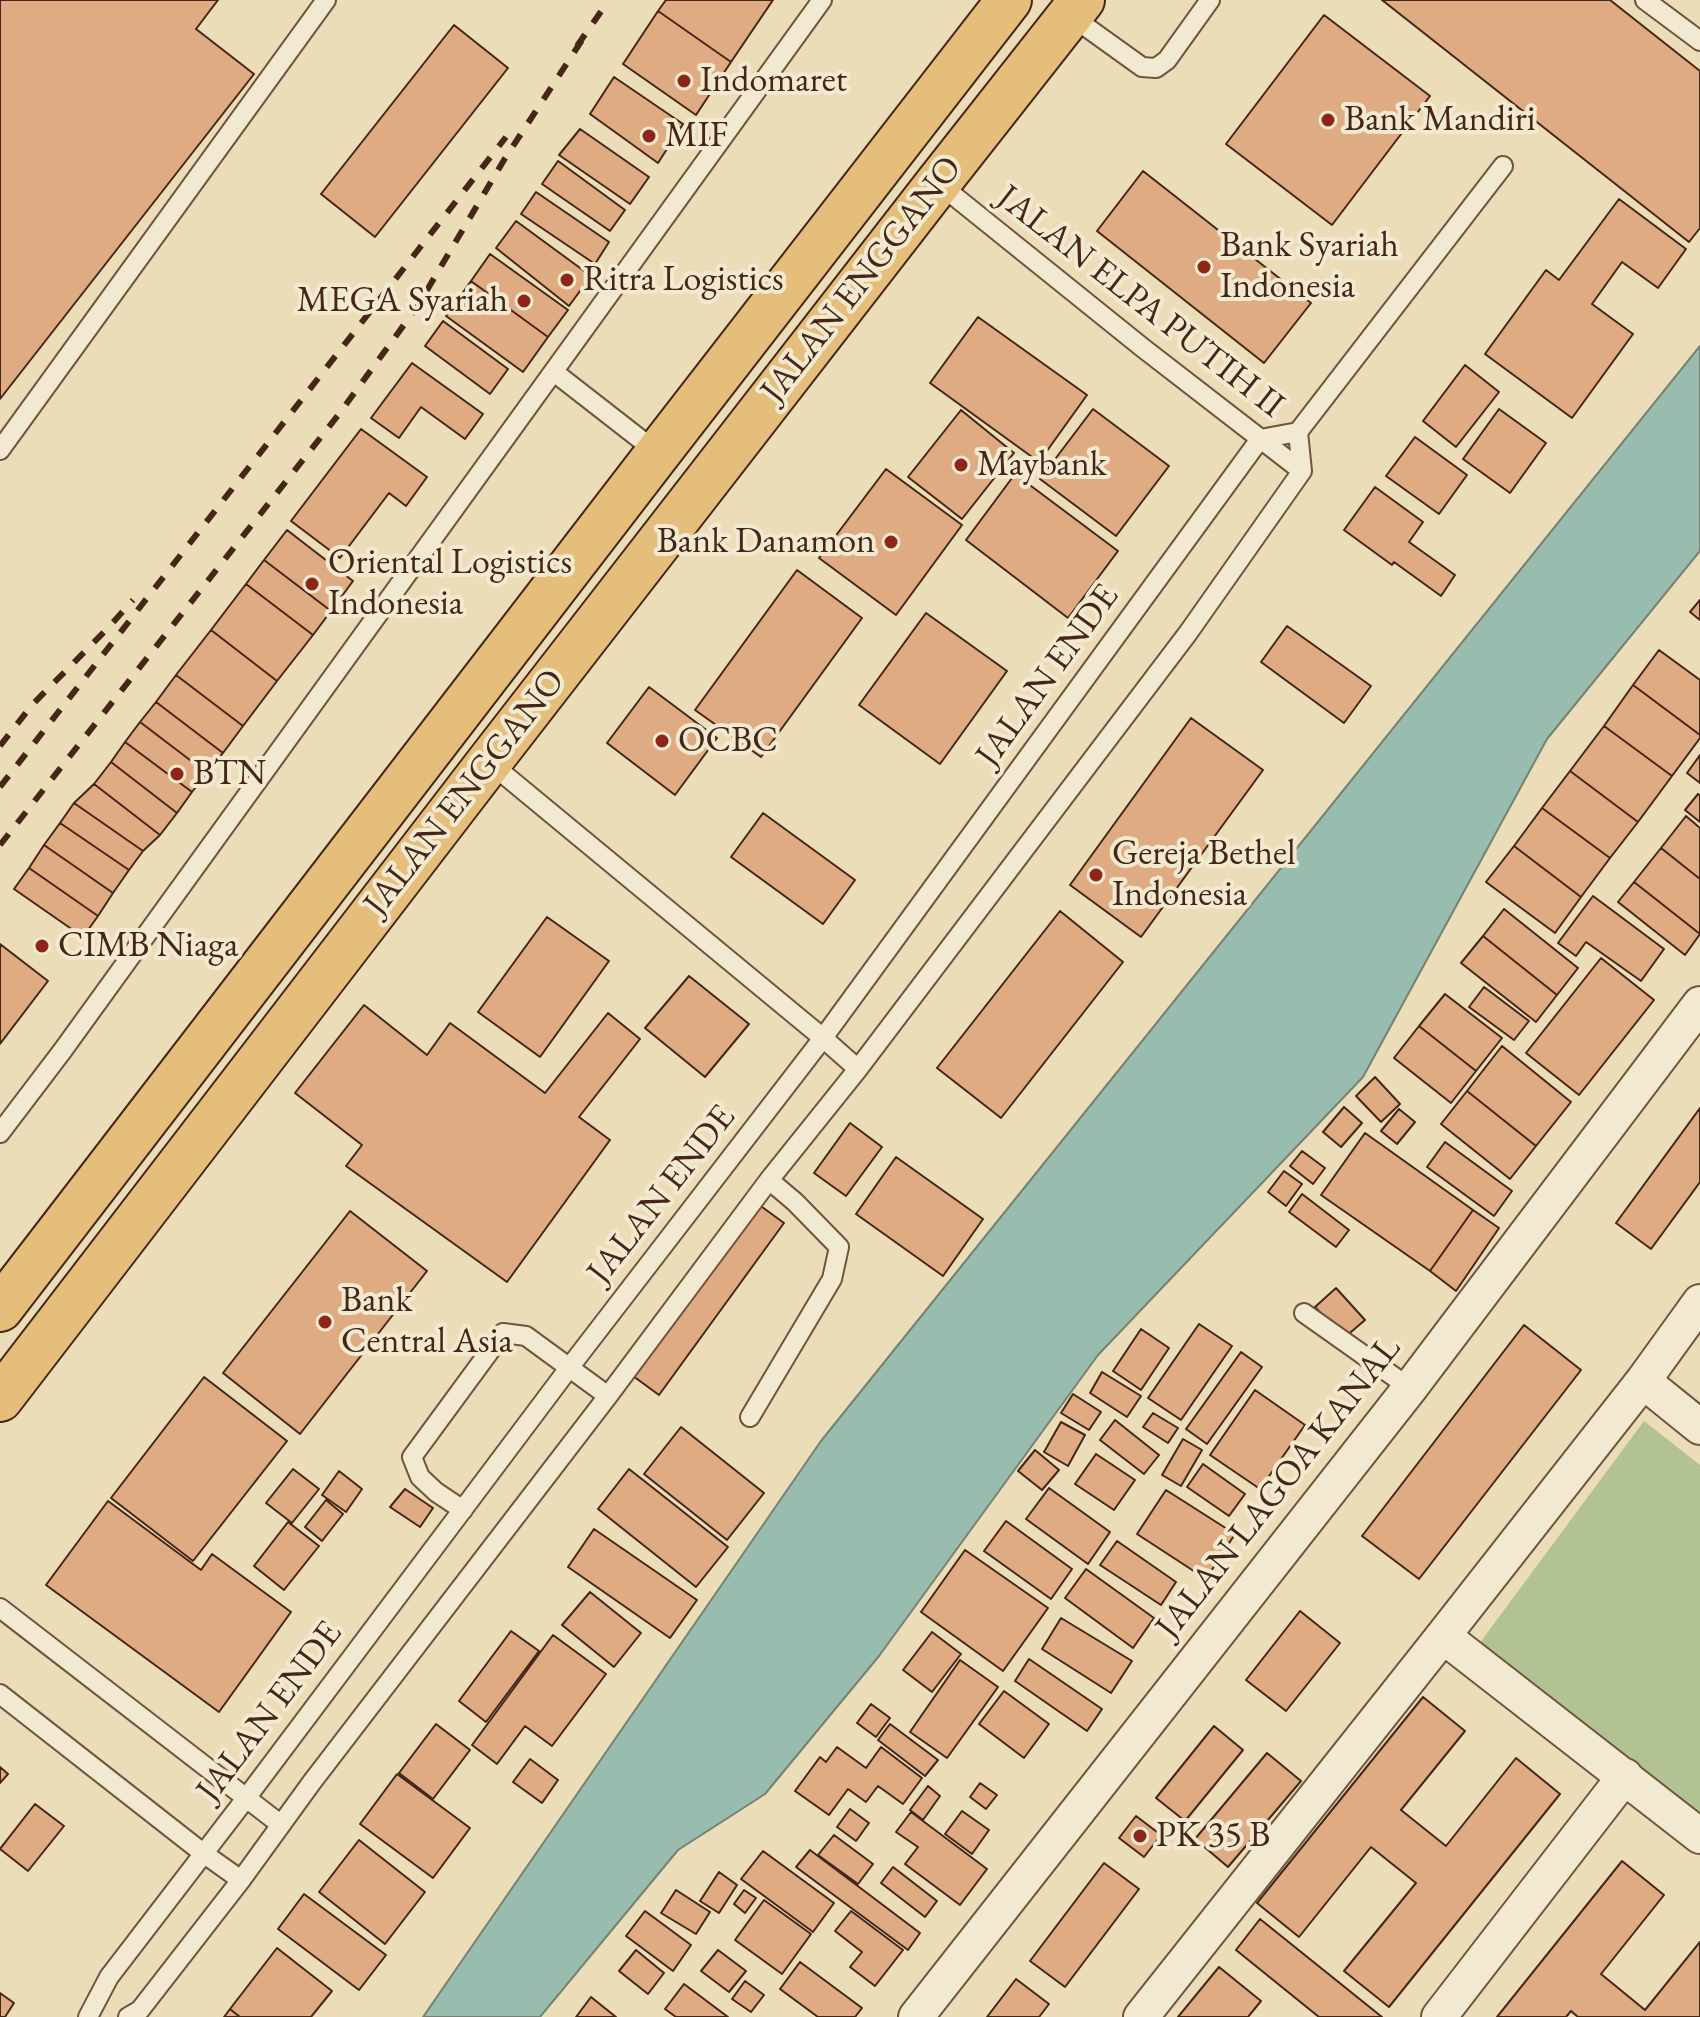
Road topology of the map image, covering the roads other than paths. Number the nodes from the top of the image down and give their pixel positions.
1 (326, 0) edge
2 (822, 0) edge
3 (1009, 0) edge
4 (1210, 0) edge
5 (1645, 0) edge
6 (1076, 8) edge
7 (1700, 41) edge
8 (1503, 166) dead end
9 (938, 183) junction
10 (554, 372) junction
11 (1298, 432) junction
12 (1260, 439) junction
13 (0, 450) edge
14 (658, 453) junction
15 (1302, 471) junction
16 (489, 762) junction
17 (1700, 1004) edge
18 (823, 1038) junction
19 (858, 1069) junction
20 (0, 1133) edge
21 (769, 1180) junction
22 (1700, 1302) edge
23 (0, 1309) edge
24 (1304, 1313) dead end
25 (569, 1368) junction
26 (1643, 1381) junction
27 (1410, 1388) junction
28 (608, 1396) junction
29 (0, 1399) edge
30 (750, 1417) dead end
31 (1700, 1427) edge
32 (463, 1510) junction
33 (0, 1608) edge
34 (1443, 1636) junction
35 (0, 1694) edge
36 (1625, 1776) junction
37 (247, 1797) junction
38 (280, 1824) junction
39 (1700, 1836) edge
40 (203, 1853) junction
41 (241, 1880) junction
42 (138, 2015) edge
43 (88, 2017) edge
44 (916, 2017) edge
45 (1141, 2017) edge
46 (1439, 2017) edge

1 - 13 lane
2 - 10 lane
3 - 14 highway, JALAN ENGGANO
4 - 6 lane
5 - 7 lane
6 - 9 highway, JALAN ENGGANO
8 - 11 lane
9 - 12 lane, JALAN ELPA PUTIH II
9 - 16 highway, JALAN ENGGANO
10 - 14 lane
10 - 20 lane
11 - 12 lane
11 - 15 lane
12 - 15 lane, JALAN ELPA PUTIH II
12 - 18 lane, JALAN ENDE
14 - 23 highway, JALAN ENGGANO
15 - 19 lane, JALAN ENDE
16 - 18 lane
16 - 29 highway, JALAN ENGGANO
17 - 27 street, JALAN LAGOA KANAL
18 - 19 lane
18 - 25 lane, JALAN ENDE
19 - 21 lane, JALAN ENDE
21 - 28 lane, JALAN ENDE
21 - 30 lane
22 - 26 street
24 - 27 lane
25 - 28 lane
25 - 32 lane, JALAN ENDE
25 - 32 lane
26 - 31 street
26 - 34 street
27 - 44 street, JALAN LAGOA KANAL
28 - 38 lane, JALAN ENDE
32 - 37 lane, JALAN ENDE
33 - 37 lane
34 - 36 street
34 - 45 street
35 - 40 lane
36 - 39 street
36 - 46 street
37 - 38 lane
37 - 40 lane, JALAN ENDE
38 - 41 lane, JALAN ENDE
40 - 41 lane
40 - 43 lane, JALAN ENDE
41 - 42 lane, JALAN ENDE

